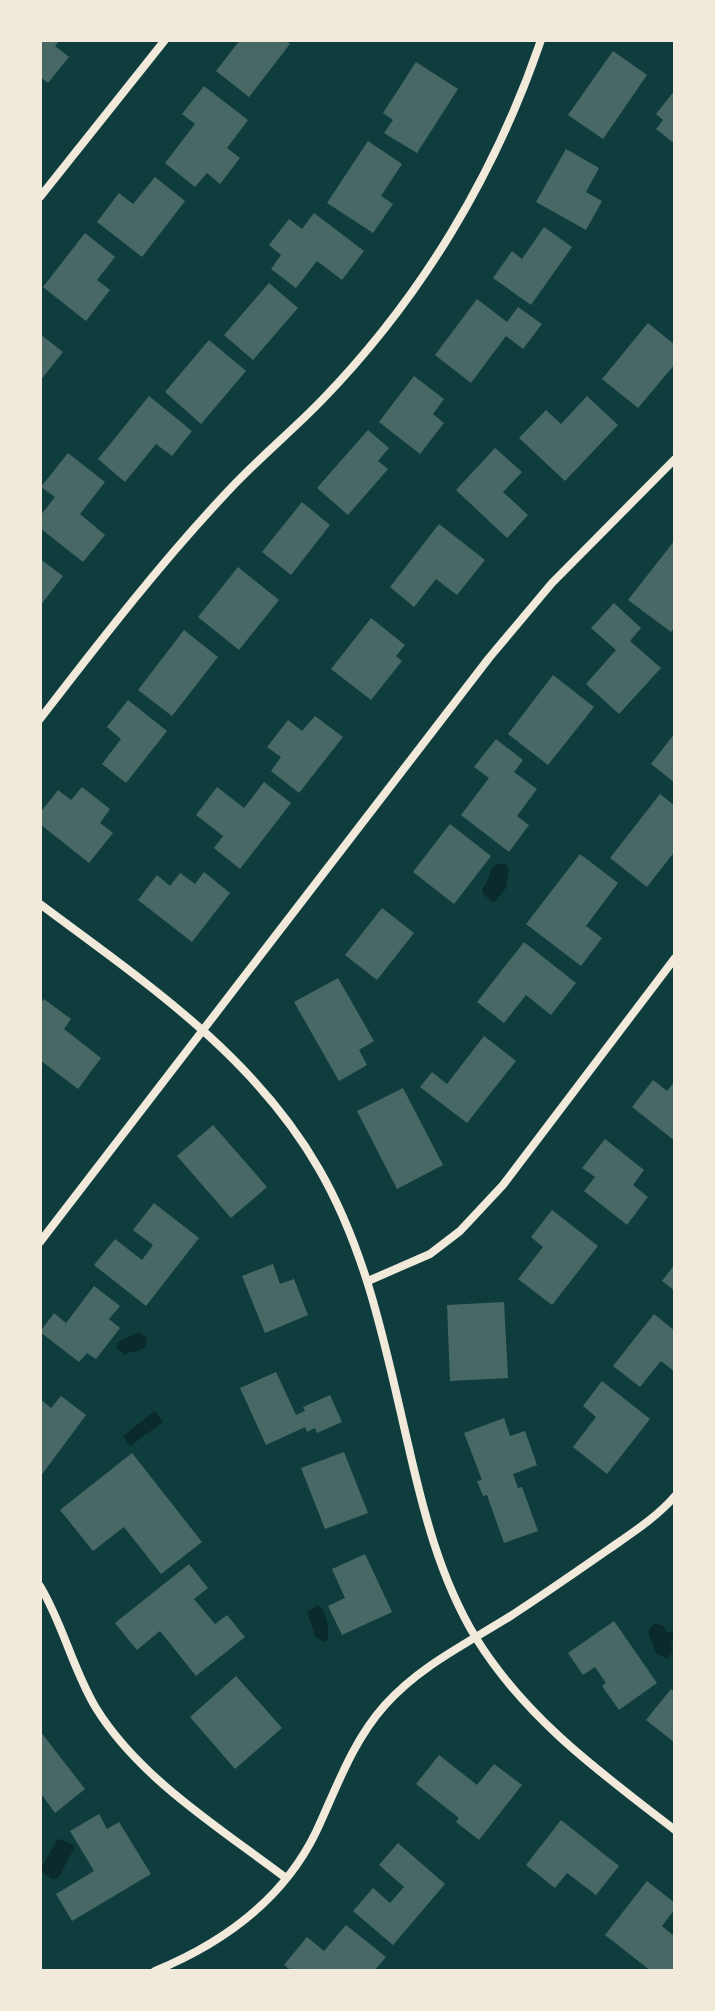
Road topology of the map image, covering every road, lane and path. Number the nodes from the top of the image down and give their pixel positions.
1 (165, 40) edge
2 (541, 40) edge
3 (40, 197) edge
4 (675, 459) edge
5 (40, 719) edge
6 (40, 904) edge
7 (675, 958) edge
8 (204, 1030) junction
9 (40, 1242) edge
10 (368, 1281) junction
11 (675, 1496) edge
12 (40, 1586) edge
13 (476, 1637) junction
14 (675, 1830) edge
15 (286, 1878) junction
16 (155, 1971) edge

1 - 3 street
2 - 5 street
4 - 8 street
6 - 8 street
7 - 10 street
8 - 9 street
8 - 10 street
10 - 13 street
11 - 13 street
12 - 15 street
13 - 14 street
13 - 15 street
15 - 16 street

